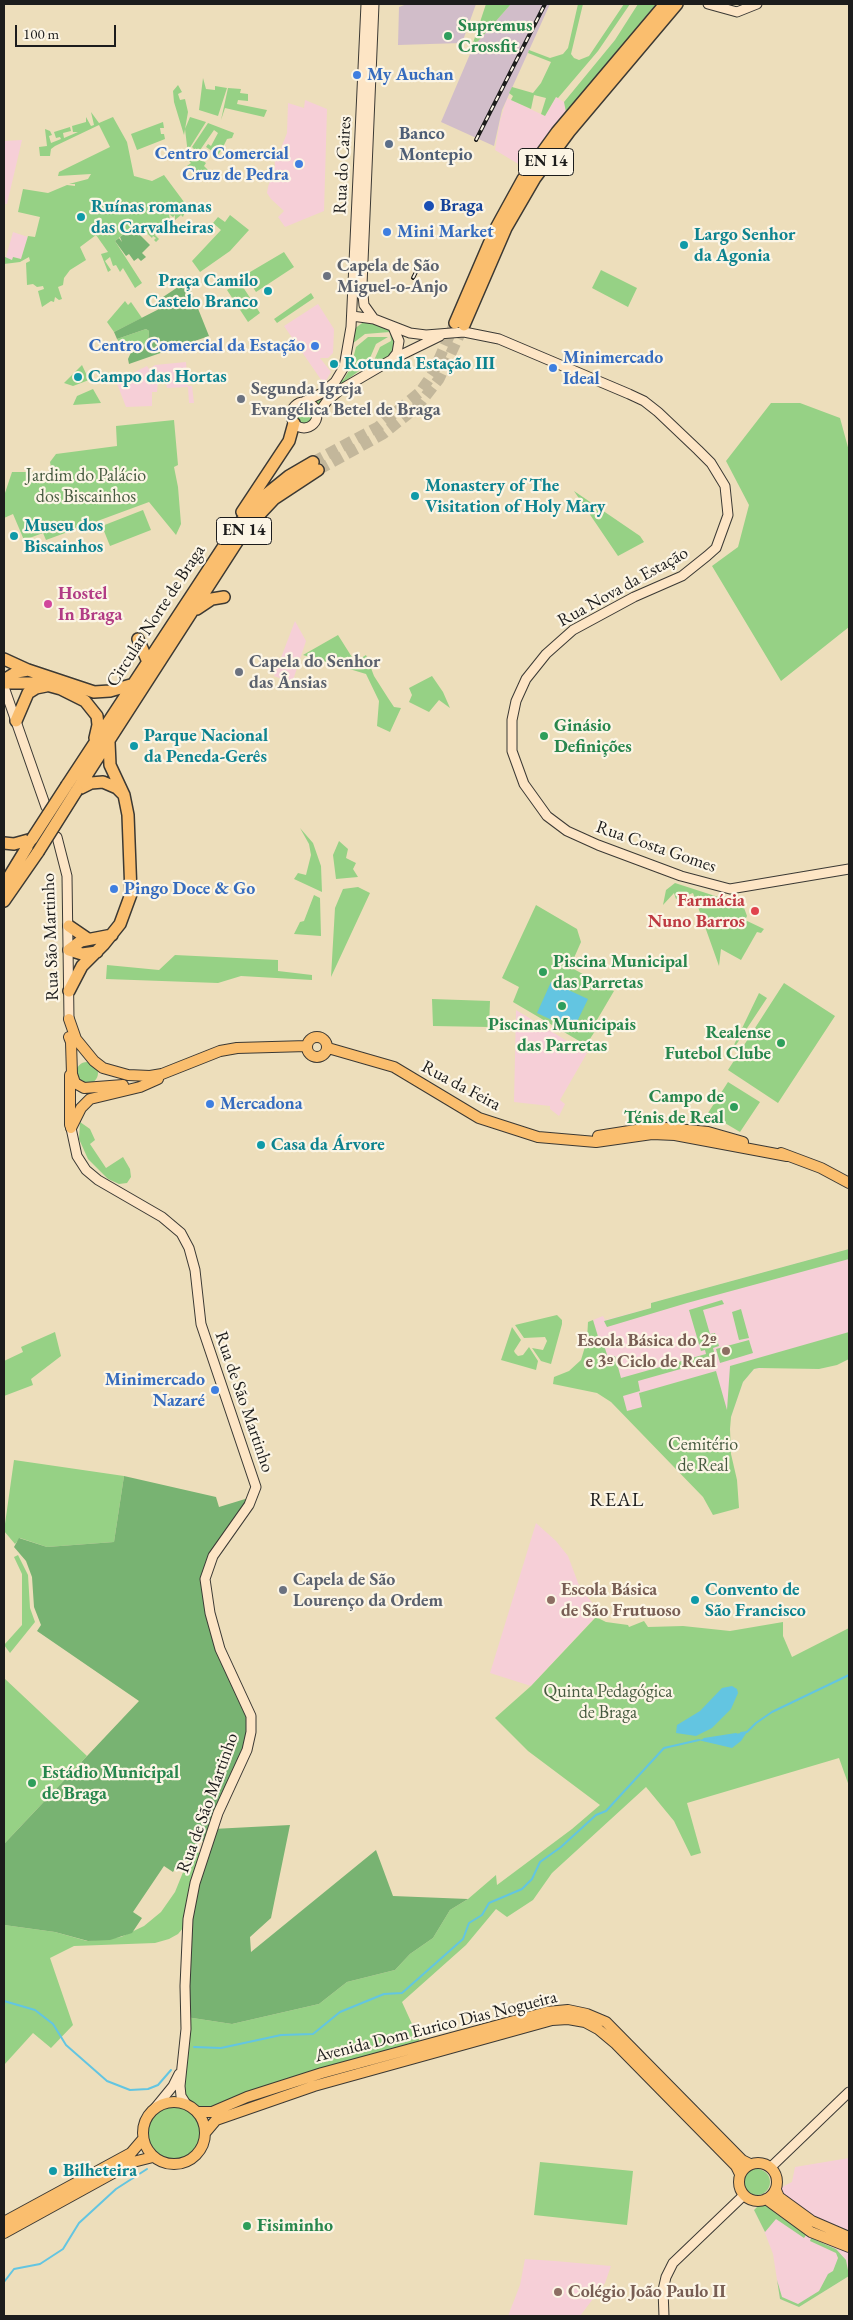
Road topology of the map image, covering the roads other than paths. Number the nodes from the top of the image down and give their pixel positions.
1 (366, 4) edge
2 (374, 4) edge
3 (665, 4) edge
4 (676, 4) edge
5 (708, 4) edge
6 (758, 4) edge
7 (352, 316) junction
8 (371, 318) junction
9 (351, 327) junction
10 (392, 327) junction
11 (456, 327) junction
12 (393, 359) junction
13 (303, 402) junction
14 (317, 415) junction
15 (294, 424) junction
16 (227, 540) junction
17 (224, 597) dead end
18 (192, 613) junction
19 (138, 639) dead end
20 (4, 659) edge
21 (148, 662) junction
22 (28, 670) junction
23 (4, 681) edge
24 (134, 684) junction
25 (50, 685) junction
26 (4, 687) edge
27 (16, 721) junction
28 (109, 740) junction
29 (93, 744) junction
30 (72, 787) junction
31 (124, 795) junction
32 (46, 807) dead end
33 (547, 816) joint
34 (57, 837) dead end
35 (32, 839) junction
36 (4, 843) edge
37 (849, 869) edge
38 (4, 885) edge
39 (4, 901) edge
40 (68, 926) junction
41 (96, 943) junction
42 (69, 950) junction
43 (70, 991) junction
44 (69, 1019) junction
45 (69, 1037) junction
46 (307, 1046) junction
47 (328, 1048) junction
48 (96, 1062) junction
49 (186, 1065) junction
50 (72, 1069) junction
51 (73, 1080) junction
52 (151, 1081) junction
53 (92, 1087) junction
54 (72, 1120) junction
55 (849, 1183) edge
56 (181, 2069) junction
57 (849, 2092) edge
58 (186, 2104) junction
59 (155, 2108) junction
60 (197, 2112) junction
61 (205, 2133) junction
62 (142, 2139) junction
63 (153, 2157) junction
64 (750, 2164) junction
65 (771, 2167) junction
66 (740, 2174) junction
67 (776, 2190) junction
68 (744, 2195) junction
69 (766, 2199) junction
70 (4, 2222) edge
71 (4, 2233) edge
72 (849, 2237) edge
73 (849, 2247) edge
74 (664, 2316) edge

1 - 7 street, Rua do Caires
2 - 8 street, Rua do Caires
3 - 11 highway, EN 14
4 - 11 highway, EN 14
5 - 6 street
7 - 8 street, Rua Nova da Estação
7 - 9 street, Rua do Caires
8 - 9 street
8 - 10 street, Rua Nova da Estação
9 - 13 street, Rua do Caires
10 - 11 street, Rua Nova da Estação
10 - 12 street
11 - 12 street, Rua Nova da Estação
11 - 33 street, Rua Nova da Estação
12 - 14 street, Rua Nova da Estação
13 - 14 street
13 - 15 street
14 - 15 street
15 - 16 highway
16 - 18 highway, Circular Norte de Braga / EN 14
16 - 21 highway, Circular Norte de Braga / EN 14
17 - 18 highway
18 - 28 highway, Circular Norte de Braga / EN 14
19 - 21 highway
20 - 22 highway
21 - 24 highway, Circular Norte de Braga / EN 14
22 - 23 highway
22 - 24 highway
23 - 25 highway
24 - 29 highway, Circular Norte de Braga / EN 14
25 - 27 highway
25 - 29 highway
26 - 27 street
27 - 32 street
28 - 30 highway, Circular Norte de Braga / EN 14
28 - 31 highway
29 - 30 highway, Circular Norte de Braga / EN 14
30 - 31 highway
30 - 35 highway, EN 14, bridge
30 - 39 highway, EN 14, bridge
31 - 41 highway
33 - 37 street, Rua Costa Gomes
34 - 40 street, Rua São Martinho
35 - 36 highway
35 - 38 highway, EN 14
40 - 41 highway
40 - 42 street, Rua São Martinho
41 - 42 highway
41 - 43 highway
42 - 43 street, Rua São Martinho
43 - 44 street, Rua São Martinho
44 - 45 main road, Rua São Martinho
44 - 48 main road
45 - 50 main road, Rua São Martinho
45 - 54 main road, Rua São Martinho
46 - 47 main road
46 - 47 main road
46 - 49 main road
47 - 55 main road, Rua da Feira
48 - 49 main road
48 - 50 main road
48 - 53 main road
49 - 52 main road
50 - 51 main road
51 - 53 main road
51 - 54 main road
52 - 53 main road
52 - 54 main road
53 - 54 main road
54 - 56 street, Rua de São Martinho
56 - 58 street, Rua de São Martinho
56 - 59 street, Rua de São Martinho
57 - 65 street
58 - 59 main road
58 - 60 main road
59 - 62 main road
60 - 61 main road
60 - 64 main road, Avenida Dom Eurico Dias Nogueira
61 - 63 main road
61 - 66 main road, Avenida Dom Eurico Dias Nogueira
62 - 63 main road
62 - 70 main road
63 - 71 main road
64 - 65 main road
64 - 66 main road
65 - 67 main road
66 - 68 main road
67 - 69 main road
67 - 72 main road
68 - 69 main road
68 - 74 street
69 - 73 main road

